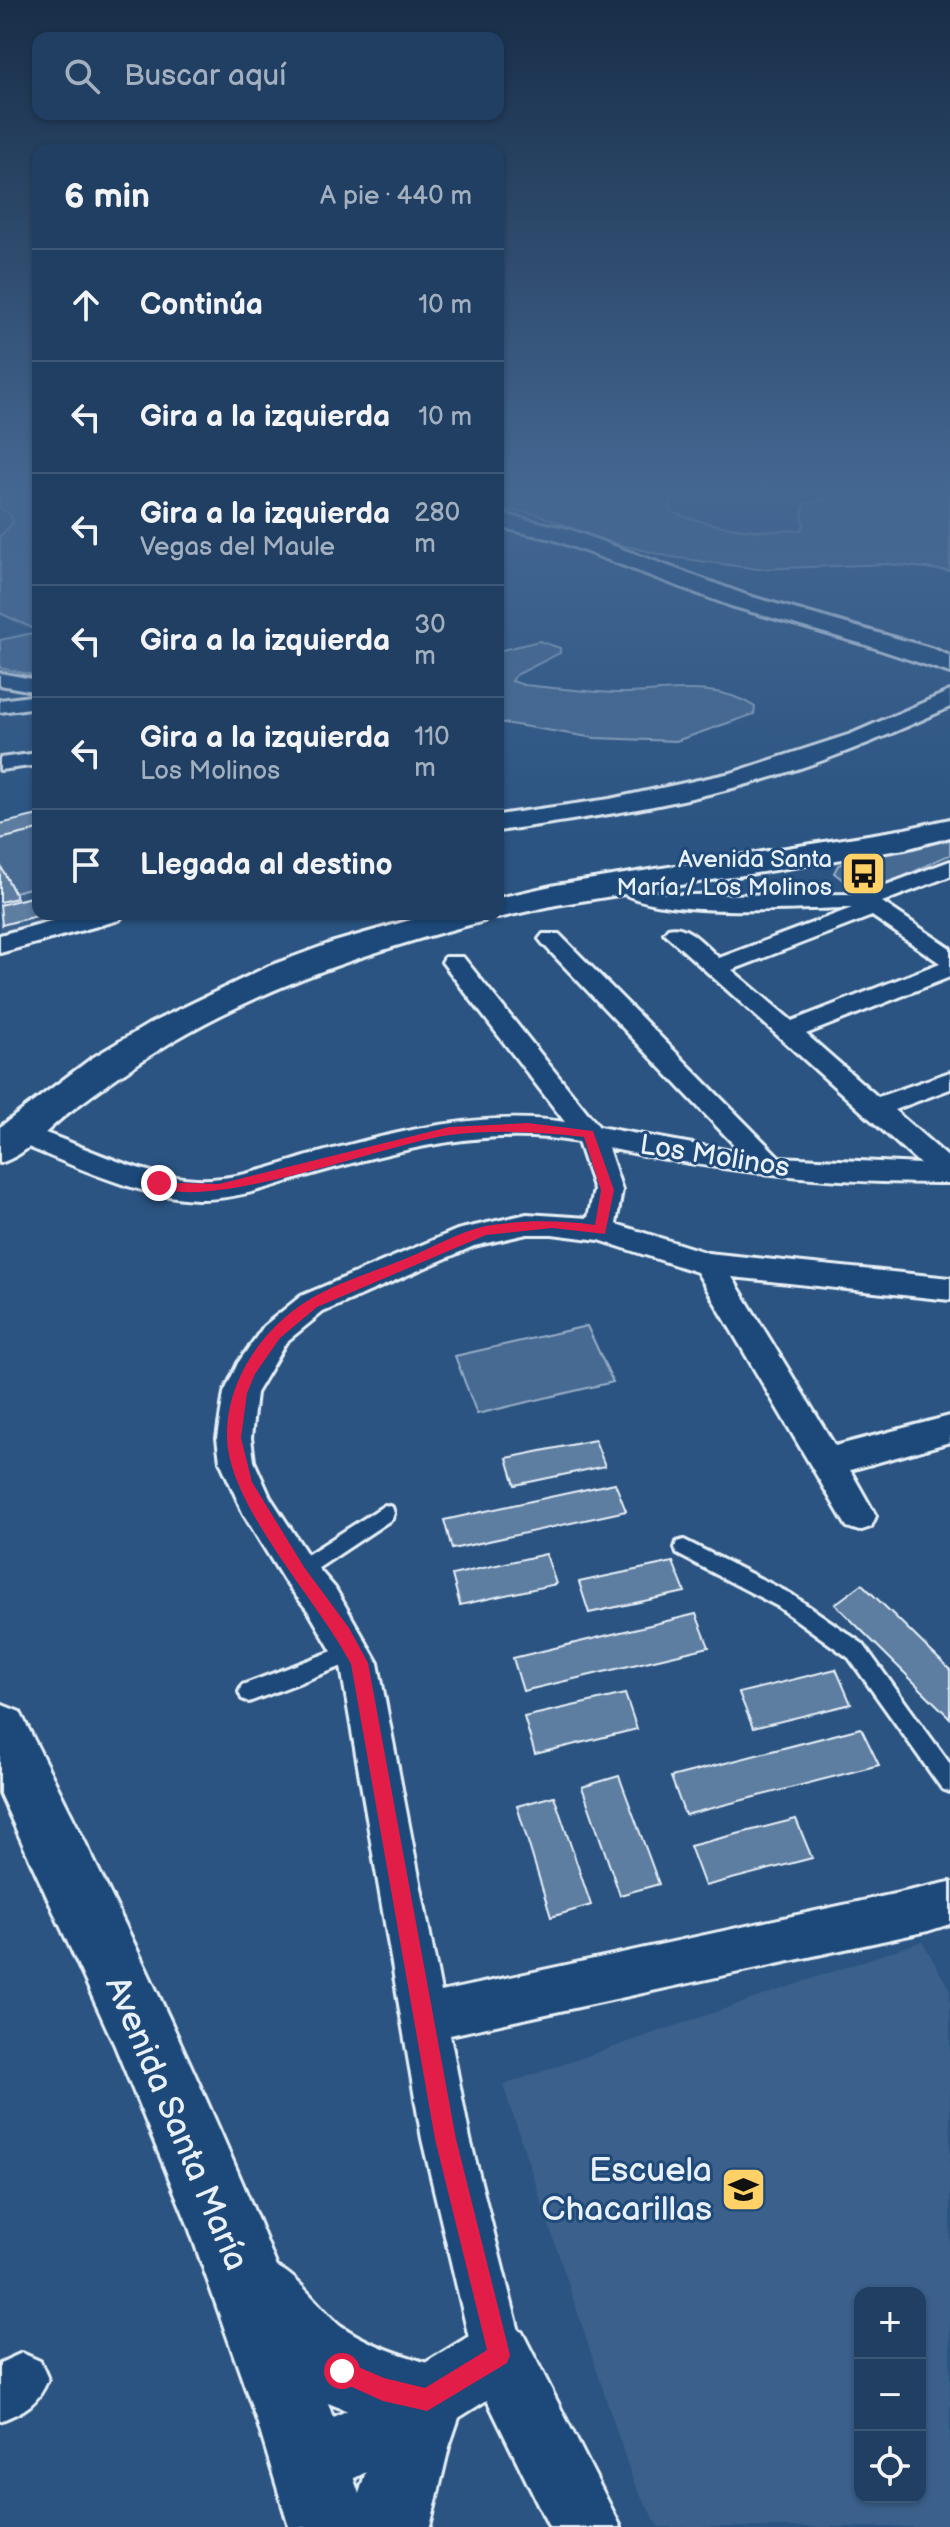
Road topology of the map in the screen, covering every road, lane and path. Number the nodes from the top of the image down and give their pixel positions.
1 (766, 608) edge
2 (918, 651) junction
3 (950, 665) edge
4 (0, 679) edge
5 (32, 685) edge
6 (950, 698) edge
7 (32, 702) edge
8 (0, 706) edge
9 (926, 709) junction
10 (32, 760) edge
11 (0, 764) edge
12 (504, 822) edge
13 (950, 828) edge
14 (950, 868) edge
15 (683, 903) junction
16 (870, 904) junction
17 (504, 907) edge
18 (87, 920) edge
19 (451, 920) edge
20 (551, 939) dead end
21 (0, 944) edge
22 (950, 959) edge
23 (454, 962) dead end
24 (715, 968) junction
25 (950, 968) edge
26 (788, 1032) junction
27 (950, 1080) edge
28 (874, 1108) junction
29 (589, 1133) junction
30 (6, 1137) edge
31 (772, 1167) junction
32 (949, 1173) edge
33 (600, 1230) junction
34 (708, 1264) junction
35 (950, 1289) edge
36 (950, 1429) edge
37 (827, 1462) junction
38 (385, 1513) dead end
39 (859, 1516) dead end
40 (684, 1548) dead end
41 (298, 1571) junction
42 (354, 1652) junction
43 (249, 1692) dead end
44 (0, 1731) edge
45 (950, 1782) edge
46 (950, 1903) edge
47 (422, 2019) junction
48 (229, 2243) junction
49 (499, 2355) junction
50 (427, 2400) junction
51 (320, 2495) edge
52 (390, 2527) edge
53 (586, 2527) edge

1 - 2 main road
2 - 3 main road
2 - 9 street
4 - 5 street
6 - 9 street
7 - 8 street
9 - 12 street
10 - 11 street
13 - 15 main road
14 - 16 street
15 - 16 street
15 - 17 main road
15 - 24 street
16 - 22 street
16 - 24 street
18 - 21 street
19 - 30 main road
20 - 31 street
23 - 29 street
24 - 26 street
25 - 26 street
26 - 28 street
27 - 28 street
28 - 32 street
29 - 30 street, Los Molinos
29 - 31 street, Los Molinos
29 - 33 street
31 - 32 street, Los Molinos
33 - 34 street
33 - 41 street
34 - 35 street
34 - 37 street
36 - 37 street
37 - 39 street
38 - 41 lane
40 - 45 lane
41 - 42 street
42 - 43 lane
42 - 47 street
44 - 48 main road, Avenida Santa María
46 - 47 street
47 - 49 street
48 - 50 main road
48 - 51 main road, Avenida Santa María
49 - 50 street
49 - 53 street
50 - 51 street
50 - 52 main road

